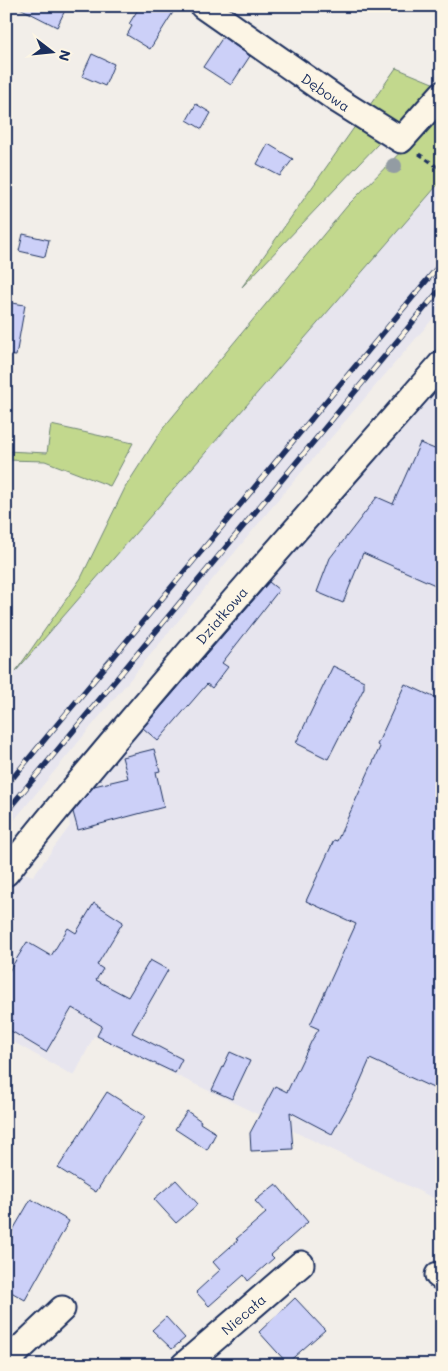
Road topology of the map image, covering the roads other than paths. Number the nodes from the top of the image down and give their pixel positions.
1 (203, 6) edge
2 (442, 94) edge
3 (442, 363) edge
4 (6, 873) edge
5 (301, 1264) dead end
6 (62, 1308) dead end
7 (6, 1362) edge
8 (184, 1365) edge

1 - 2 street, Dębowa
3 - 4 street, Działkowa
5 - 8 street, Niecała
6 - 7 street

